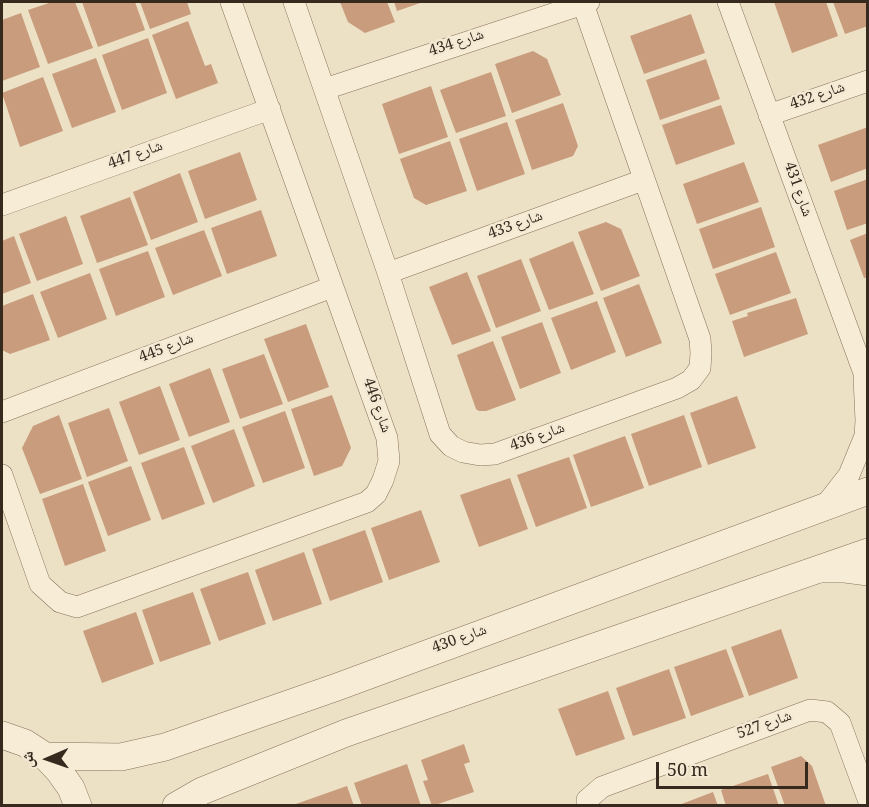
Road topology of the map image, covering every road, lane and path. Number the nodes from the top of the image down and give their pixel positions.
1 (231, 2) edge
2 (294, 2) edge
3 (728, 2) edge
4 (586, 3) edge
5 (867, 81) edge
6 (325, 89) junction
7 (270, 109) junction
8 (769, 115) junction
9 (643, 180) junction
10 (2, 205) edge
11 (388, 273) junction
12 (332, 287) junction
13 (866, 381) edge
14 (2, 412) edge
15 (2, 475) edge
16 (867, 491) edge
17 (824, 507) junction
18 (867, 552) edge
19 (809, 573) junction
20 (867, 575) edge
21 (2, 724) edge
22 (24, 745) edge
23 (867, 799) edge
24 (78, 806) edge
25 (176, 806) edge
26 (587, 806) edge

1 - 7 street, شارع 446
2 - 6 street, شارع 436
3 - 8 street, شارع 431
4 - 6 street, شارع 434
4 - 9 street, شارع 436
5 - 8 street, شارع 432
6 - 11 street, شارع 436
7 - 10 street, شارع 447
7 - 12 street, شارع 446
8 - 13 street, شارع 431
9 - 11 street, شارع 433
9 - 11 street, شارع 436
12 - 14 street, شارع 445
12 - 15 street, شارع 446
13 - 17 street, شارع 431
16 - 17 street, شارع 430
17 - 22 street, شارع 430
18 - 19 street
19 - 20 street
19 - 25 street
21 - 22 street
22 - 24 street
23 - 26 street, شارع 527

